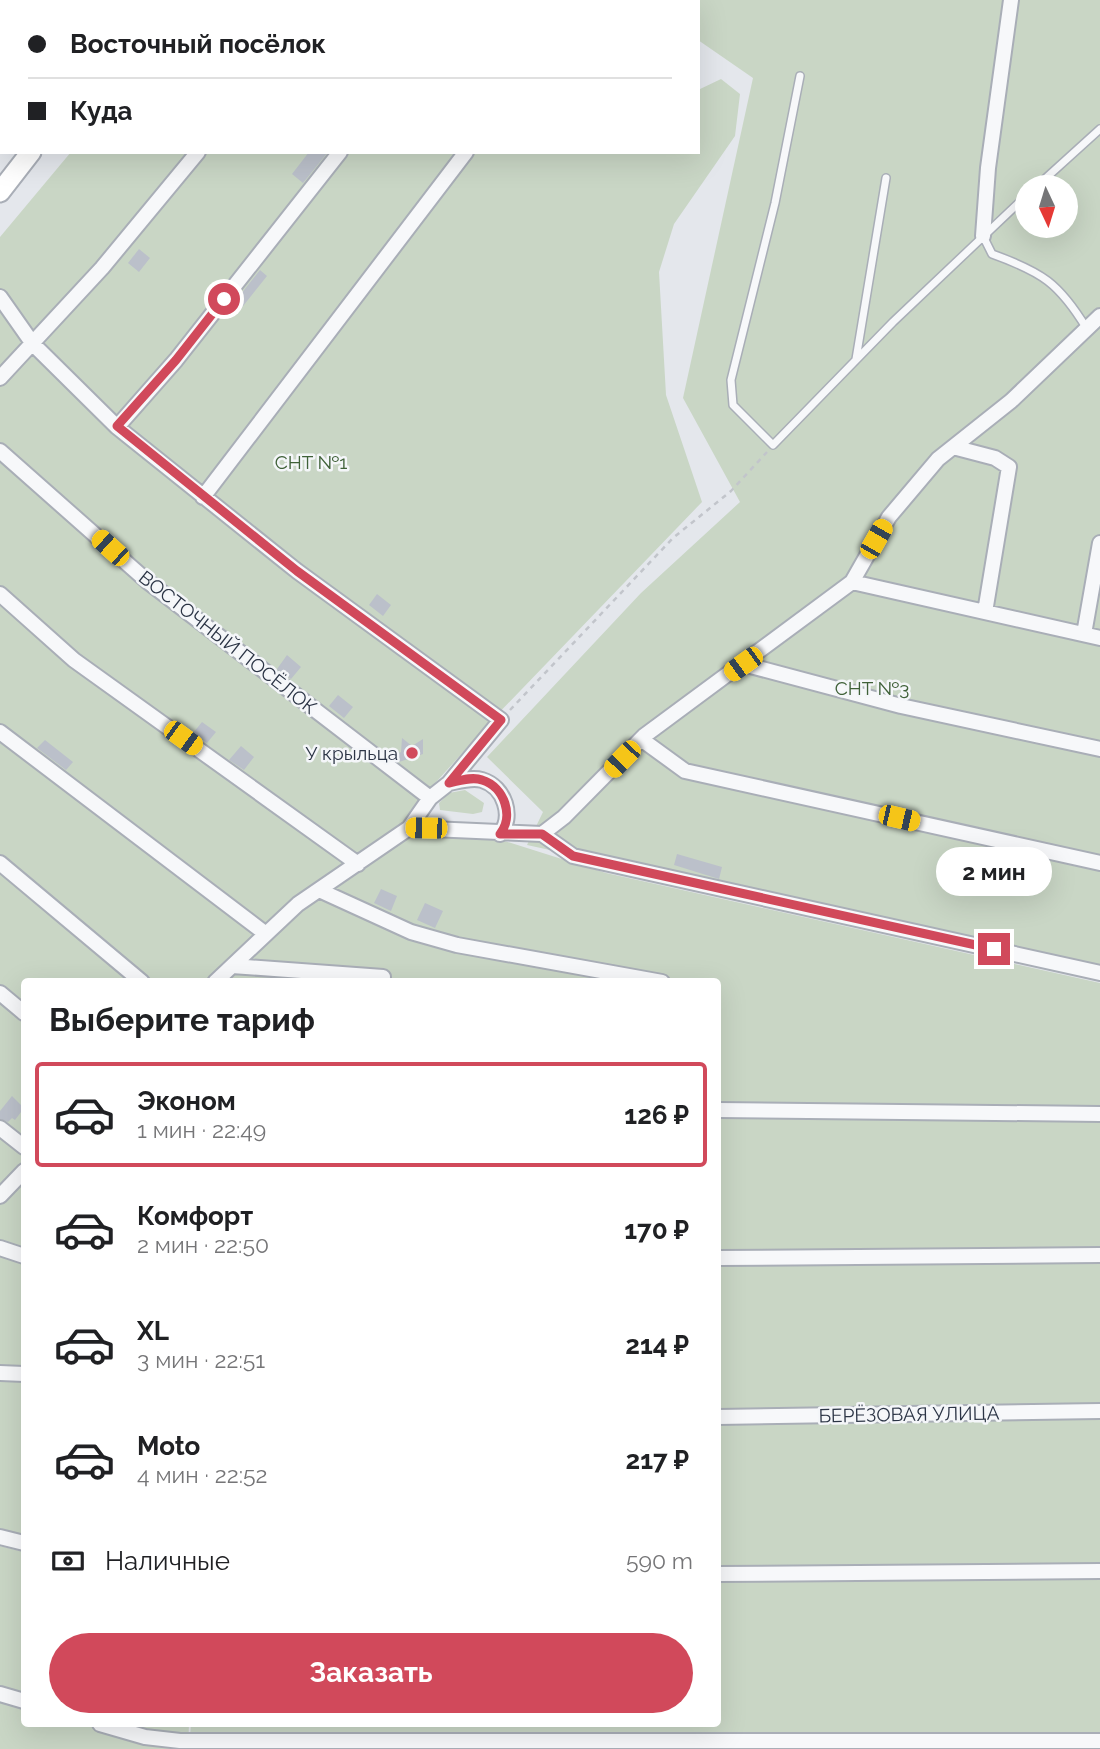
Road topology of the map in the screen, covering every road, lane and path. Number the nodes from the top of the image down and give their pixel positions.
1 (1011, 0) edge
2 (800, 76) dead end
3 (1100, 130) edge
4 (29, 154) edge
5 (196, 154) edge
6 (338, 154) edge
7 (464, 154) edge
8 (1049, 175) edge
9 (886, 178) dead end
10 (0, 192) edge
11 (1015, 206) edge
12 (983, 236) junction
13 (0, 297) edge
14 (1100, 316) edge
15 (1087, 330) junction
16 (33, 344) junction
17 (856, 360) junction
18 (0, 378) edge
19 (117, 426) junction
20 (773, 445) junction
21 (953, 447) junction
22 (0, 451) edge
23 (203, 497) junction
24 (1100, 543) edge
25 (852, 582) junction
26 (0, 594) edge
27 (985, 612) junction
28 (1084, 634) junction
29 (1100, 638) edge
30 (743, 664) junction
31 (501, 720) junction
32 (0, 732) edge
33 (641, 739) junction
34 (1100, 749) edge
35 (449, 783) junction
36 (430, 798) junction
37 (409, 828) junction
38 (500, 834) junction
39 (542, 834) junction
40 (0, 863) edge
41 (1100, 863) edge
42 (358, 864) junction
43 (319, 890) junction
44 (266, 934) junction
45 (232, 966) junction
46 (1100, 973) edge
47 (383, 977) dead end
48 (137, 978) edge
49 (219, 978) edge
50 (640, 978) edge
51 (0, 993) edge
52 (21, 1010) edge
53 (721, 1110) edge
54 (1100, 1114) edge
55 (0, 1128) edge
56 (21, 1145) edge
57 (21, 1174) edge
58 (0, 1196) edge
59 (0, 1248) edge
60 (21, 1255) edge
61 (1100, 1255) edge
62 (721, 1258) edge
63 (0, 1373) edge
64 (21, 1374) edge
65 (1100, 1411) edge
66 (721, 1417) edge
67 (0, 1536) edge
68 (21, 1542) edge
69 (1100, 1571) edge
70 (721, 1574) edge
71 (0, 1694) edge
72 (21, 1701) edge
73 (110, 1727) edge
74 (1100, 1741) edge

1 - 12 street
2 - 20 lane
3 - 8 lane
4 - 10 main road
5 - 16 street
6 - 19 street
7 - 23 street
9 - 17 lane
11 - 12 lane
12 - 15 lane
12 - 17 lane
13 - 16 street
14 - 15 street
15 - 21 street
16 - 18 street
16 - 19 street
17 - 20 lane
19 - 23 street
20 - 31 path
21 - 25 street
21 - 27 street
22 - 36 street, ВОСТОЧНЫЙ ПОСЁЛОК
23 - 31 street
24 - 28 street
25 - 27 street
25 - 30 street
26 - 42 street
27 - 28 street
28 - 29 street
30 - 33 street
30 - 34 street
31 - 35 street
32 - 44 street
33 - 39 street
33 - 41 street
35 - 36 street
35 - 38 street
36 - 37 street
37 - 38 street
37 - 42 street
38 - 39 street
39 - 46 street
40 - 48 street
42 - 43 street
43 - 44 street
43 - 50 street
44 - 45 street
45 - 47 street
45 - 49 street
51 - 52 street
53 - 54 street
55 - 56 street
57 - 58 street
59 - 60 street
61 - 62 street
63 - 64 street
65 - 66 street, БЕРЁЗОВАЯ УЛИЦА
67 - 68 street
69 - 70 street
71 - 72 street
73 - 74 street

